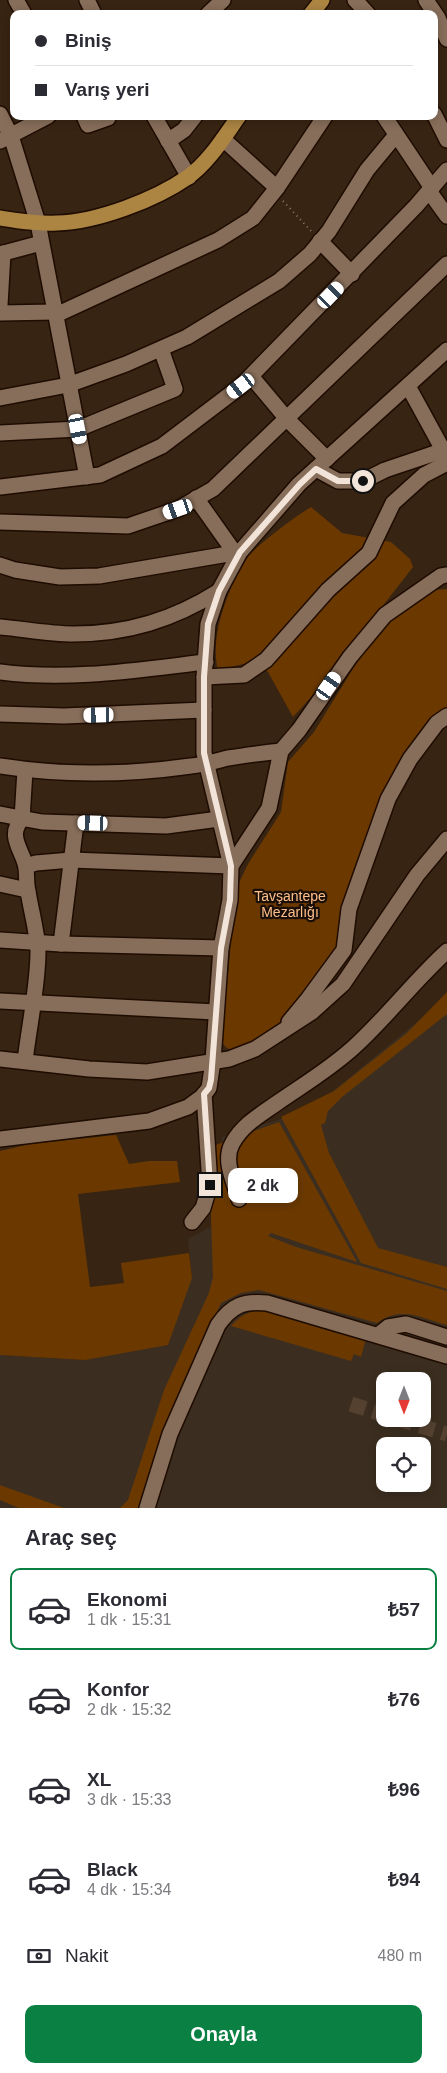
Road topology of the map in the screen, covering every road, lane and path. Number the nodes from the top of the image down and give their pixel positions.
1 (222, 0) edge
2 (322, 0) edge
3 (212, 10) edge
4 (314, 10) edge
5 (438, 18) edge
6 (447, 38) edge
7 (0, 114) edge
8 (40, 120) edge
9 (86, 120) edge
10 (102, 120) edge
11 (156, 120) edge
12 (192, 120) edge
13 (236, 120) edge
14 (322, 120) edge
15 (386, 120) edge
16 (437, 120) edge
17 (396, 136) junction
18 (6, 138) edge
19 (223, 139) junction
20 (447, 140) edge
21 (168, 141) junction
22 (447, 170) edge
23 (189, 177) junction
24 (276, 190) junction
25 (430, 190) junction
26 (447, 216) edge
27 (0, 218) edge
28 (38, 223) junction
29 (320, 241) junction
30 (41, 243) junction
31 (2, 254) edge
32 (447, 264) edge
33 (352, 274) junction
34 (0, 305) edge
35 (0, 313) edge
36 (56, 313) junction
37 (161, 349) junction
38 (447, 350) edge
39 (440, 362) edge
40 (252, 376) junction
41 (68, 385) junction
42 (408, 386) junction
43 (0, 398) edge
44 (287, 419) junction
45 (78, 429) junction
46 (0, 433) edge
47 (446, 454) edge
48 (322, 464) junction
49 (87, 476) junction
50 (0, 487) edge
51 (196, 498) junction
52 (0, 522) edge
53 (237, 553) junction
54 (0, 565) edge
55 (447, 575) edge
56 (219, 591) junction
57 (0, 627) edge
58 (205, 669) junction
59 (0, 672) edge
60 (204, 710) junction
61 (0, 714) edge
62 (447, 716) edge
63 (281, 751) junction
64 (206, 764) junction
65 (0, 766) edge
66 (25, 770) junction
67 (0, 814) edge
68 (22, 819) junction
69 (219, 819) junction
70 (76, 823) junction
71 (447, 839) edge
72 (72, 860) junction
73 (26, 866) junction
74 (231, 866) junction
75 (0, 884) edge
76 (27, 890) junction
77 (0, 940) edge
78 (37, 941) junction
79 (62, 944) junction
80 (221, 948) junction
81 (447, 952) edge
82 (0, 1001) edge
83 (32, 1003) junction
84 (216, 1012) junction
85 (281, 1033) junction
86 (0, 1058) edge
87 (25, 1061) junction
88 (213, 1061) junction
89 (204, 1094) junction
90 (0, 1139) edge
91 (239, 1199) dead end
92 (192, 1222) dead end
93 (378, 1336) junction
94 (447, 1337) edge
95 (447, 1356) edge
96 (146, 1508) edge

1 - 3 street
2 - 4 main road
5 - 6 street
7 - 18 street
8 - 18 street
9 - 10 street
11 - 21 street
12 - 21 street
13 - 19 main road
14 - 24 street
15 - 17 street
16 - 20 street
17 - 25 street
17 - 29 street
18 - 28 street
19 - 23 main road
19 - 24 street
21 - 23 street
22 - 25 street
23 - 28 main road
24 - 29 path
24 - 36 street
25 - 26 street
25 - 33 street
27 - 28 main road
28 - 30 street
29 - 33 street
29 - 37 street
30 - 31 street
30 - 36 street
31 - 34 street
32 - 44 street
33 - 40 street
35 - 36 street
36 - 41 street
37 - 41 street
37 - 45 street
38 - 39 street
39 - 42 street
40 - 44 street
40 - 49 street
41 - 43 street
41 - 45 street
42 - 47 street
42 - 48 street
44 - 48 street
44 - 51 street
45 - 46 street
45 - 49 street
47 - 48 street
47 - 58 street
48 - 53 street
49 - 50 street
51 - 52 street
51 - 53 street
53 - 54 street
53 - 56 street
55 - 63 street
56 - 57 street
56 - 58 street
58 - 59 street
58 - 60 street
60 - 61 street
60 - 64 street
62 - 85 street
63 - 64 street
63 - 74 street
64 - 66 street
64 - 69 street
65 - 66 street
66 - 68 street
67 - 68 street
68 - 70 street
68 - 73 street
69 - 70 street
69 - 74 street
70 - 72 street
71 - 85 street
72 - 73 street
72 - 74 street
72 - 79 street
73 - 76 street
74 - 80 street
75 - 76 street
76 - 78 street
77 - 78 street
78 - 79 street
78 - 83 street
79 - 80 street
80 - 84 street
81 - 91 street
82 - 83 street
83 - 84 street
83 - 87 street
84 - 88 street
85 - 88 street
86 - 87 street
87 - 88 street
88 - 89 street
89 - 90 street
89 - 92 street
93 - 94 street
93 - 95 street
93 - 96 street

